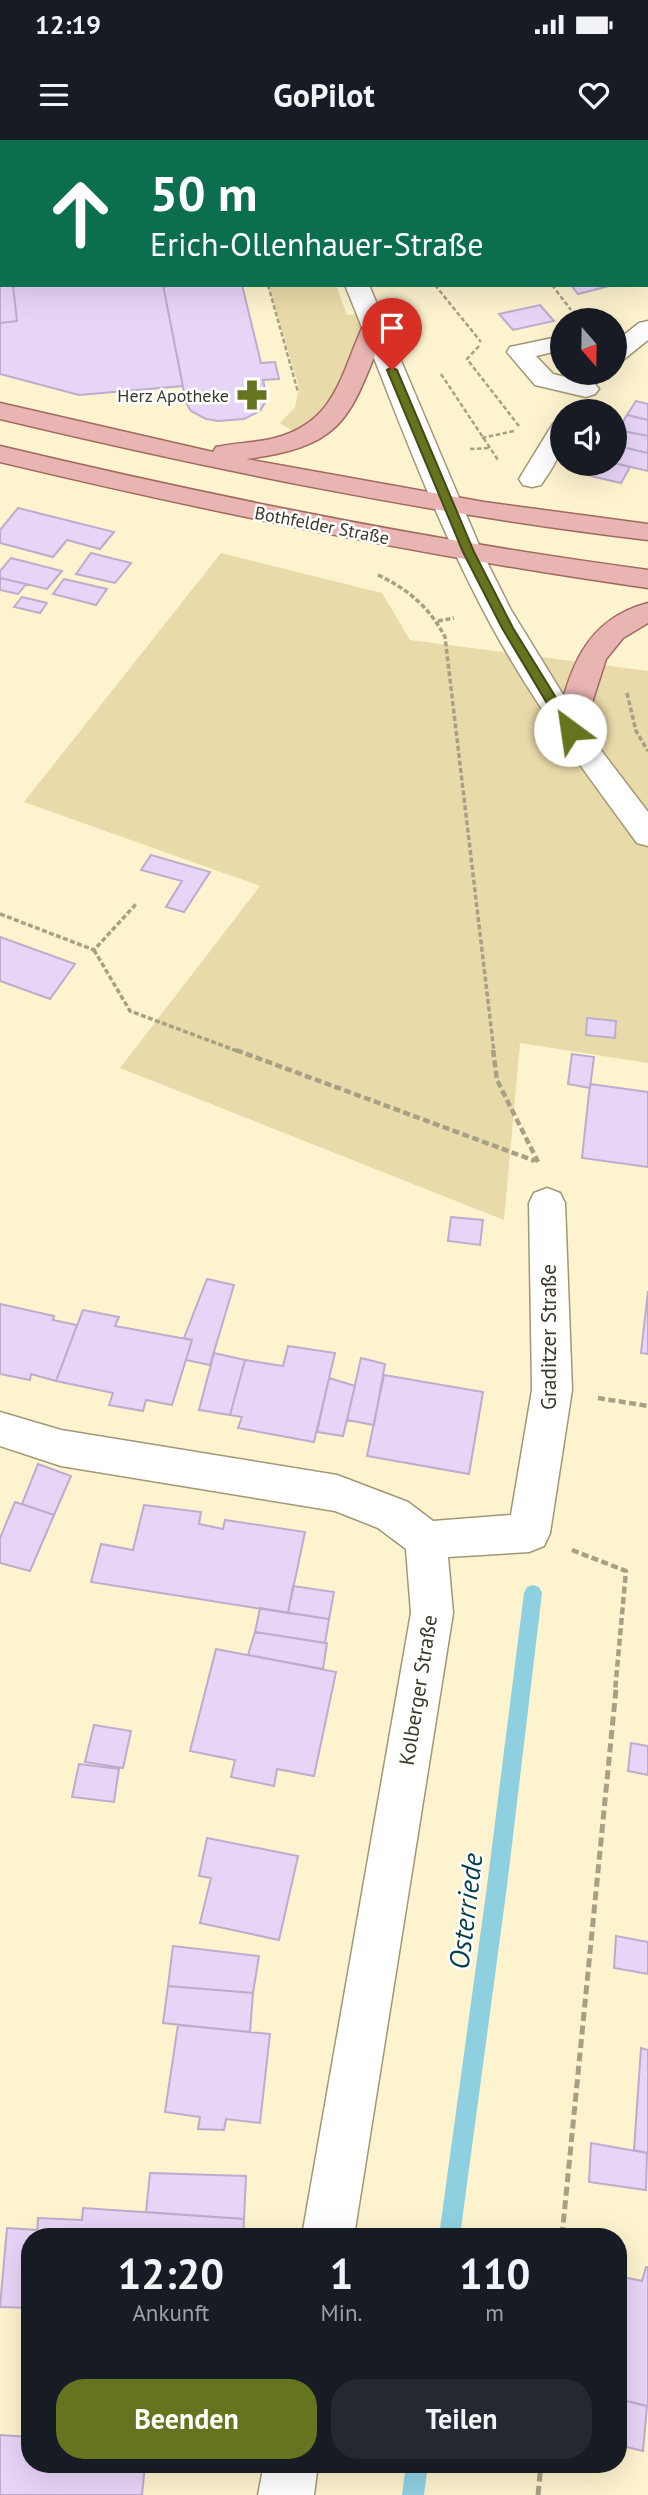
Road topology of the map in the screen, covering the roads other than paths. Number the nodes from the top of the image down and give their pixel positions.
1 (358, 287) edge
2 (648, 323) edge
3 (374, 328) junction
4 (627, 328) edge
5 (648, 328) edge
6 (627, 345) edge
7 (550, 346) edge
8 (550, 382) edge
9 (563, 385) edge
10 (585, 391) edge
11 (0, 411) edge
12 (550, 450) edge
13 (0, 454) edge
14 (187, 456) junction
15 (532, 479) dead end
16 (450, 506) junction
17 (648, 533) edge
18 (468, 552) junction
19 (648, 579) edge
20 (648, 612) edge
21 (570, 730) junction
22 (648, 835) edge
23 (547, 1203) road end
24 (0, 1429) edge
25 (426, 1540) junction
26 (329, 2228) edge
27 (290, 2473) edge
28 (286, 2495) edge

1 - 3 street
2 - 4 street
3 - 14 main road
3 - 16 street
5 - 6 street
7 - 8 street
9 - 10 street
11 - 14 main road, Bothfelder Straße
12 - 15 street
13 - 18 main road, Bothfelder Straße
14 - 16 main road, Bothfelder Straße
16 - 17 main road, Bothfelder Straße
16 - 18 street
18 - 19 main road, Bothfelder Straße
18 - 21 street
20 - 21 main road
21 - 22 street
23 - 25 street, Graditzer Straße
24 - 25 street
25 - 26 street, Kolberger Straße
27 - 28 street

